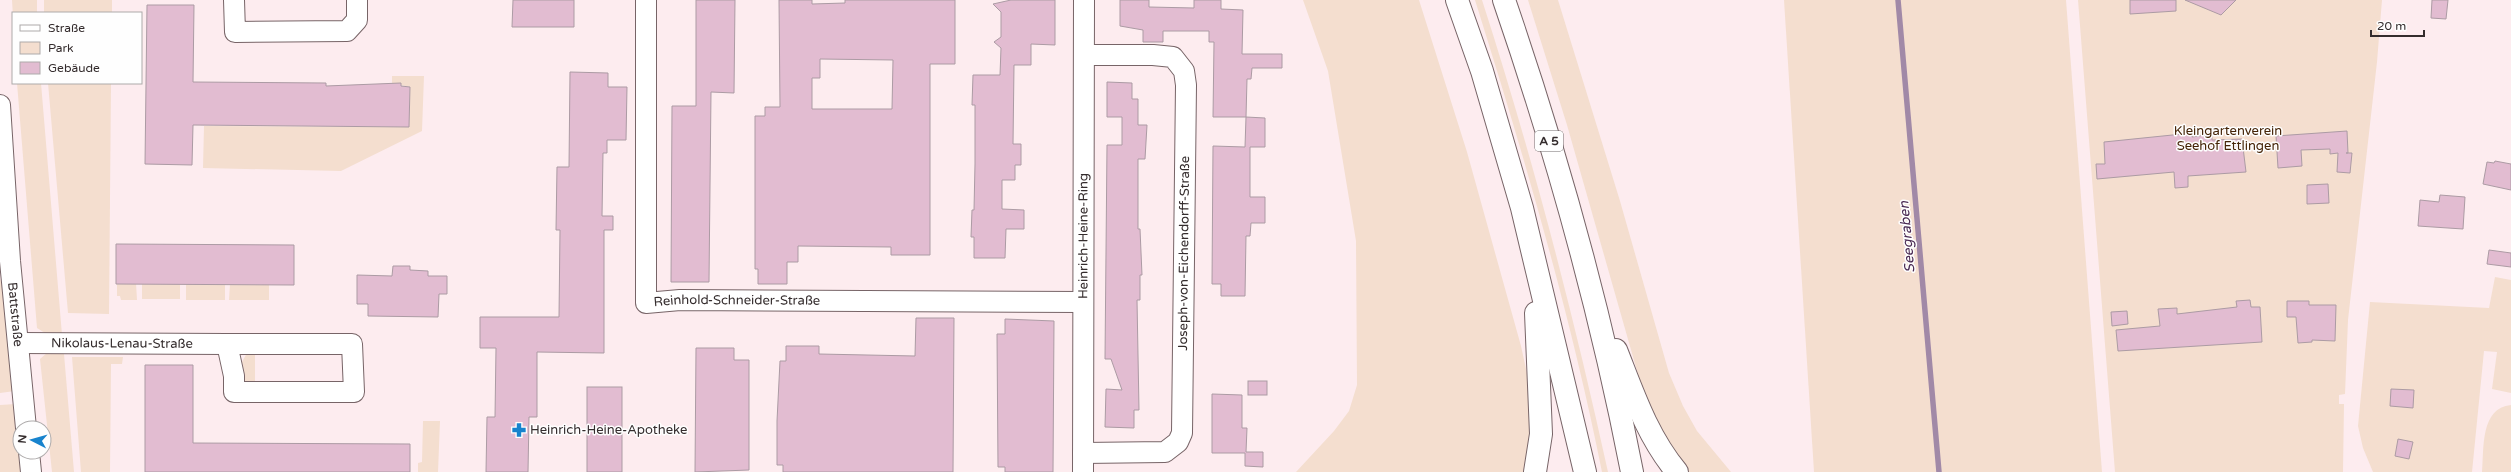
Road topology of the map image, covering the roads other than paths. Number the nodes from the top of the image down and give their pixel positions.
1 (234, 0) edge
2 (357, 0) edge
3 (646, 0) edge
4 (1084, 0) edge
5 (1457, 0) edge
6 (1504, 0) edge
7 (1084, 55) junction
8 (0, 105) edge
9 (1533, 256) junction
10 (5, 262) edge
11 (1591, 283) junction
12 (1083, 302) junction
13 (18, 343) junction
14 (227, 344) junction
15 (25, 420) edge
16 (30, 460) edge
17 (1083, 463) edge
18 (31, 472) edge
19 (1535, 472) edge
20 (1585, 472) edge
21 (1632, 472) edge
22 (1676, 472) edge

1 - 2 street
3 - 12 street, Reinhold-Schneider-Straße
4 - 7 street, Heinrich-Heine-Ring
5 - 9 highway
6 - 11 highway, A 5
7 - 12 street, Heinrich-Heine-Ring
7 - 17 street, Joseph-von-Eichendorff-Straße
8 - 10 street, Battstraße
9 - 19 highway
9 - 20 highway
10 - 13 street, Battstraße
11 - 21 highway, A 5
11 - 22 highway
12 - 17 street, Heinrich-Heine-Ring
13 - 14 street, Nikolaus-Lenau-Straße
13 - 15 street, Battstraße
14 - 14 street, Nikolaus-Lenau-Straße
16 - 18 street

